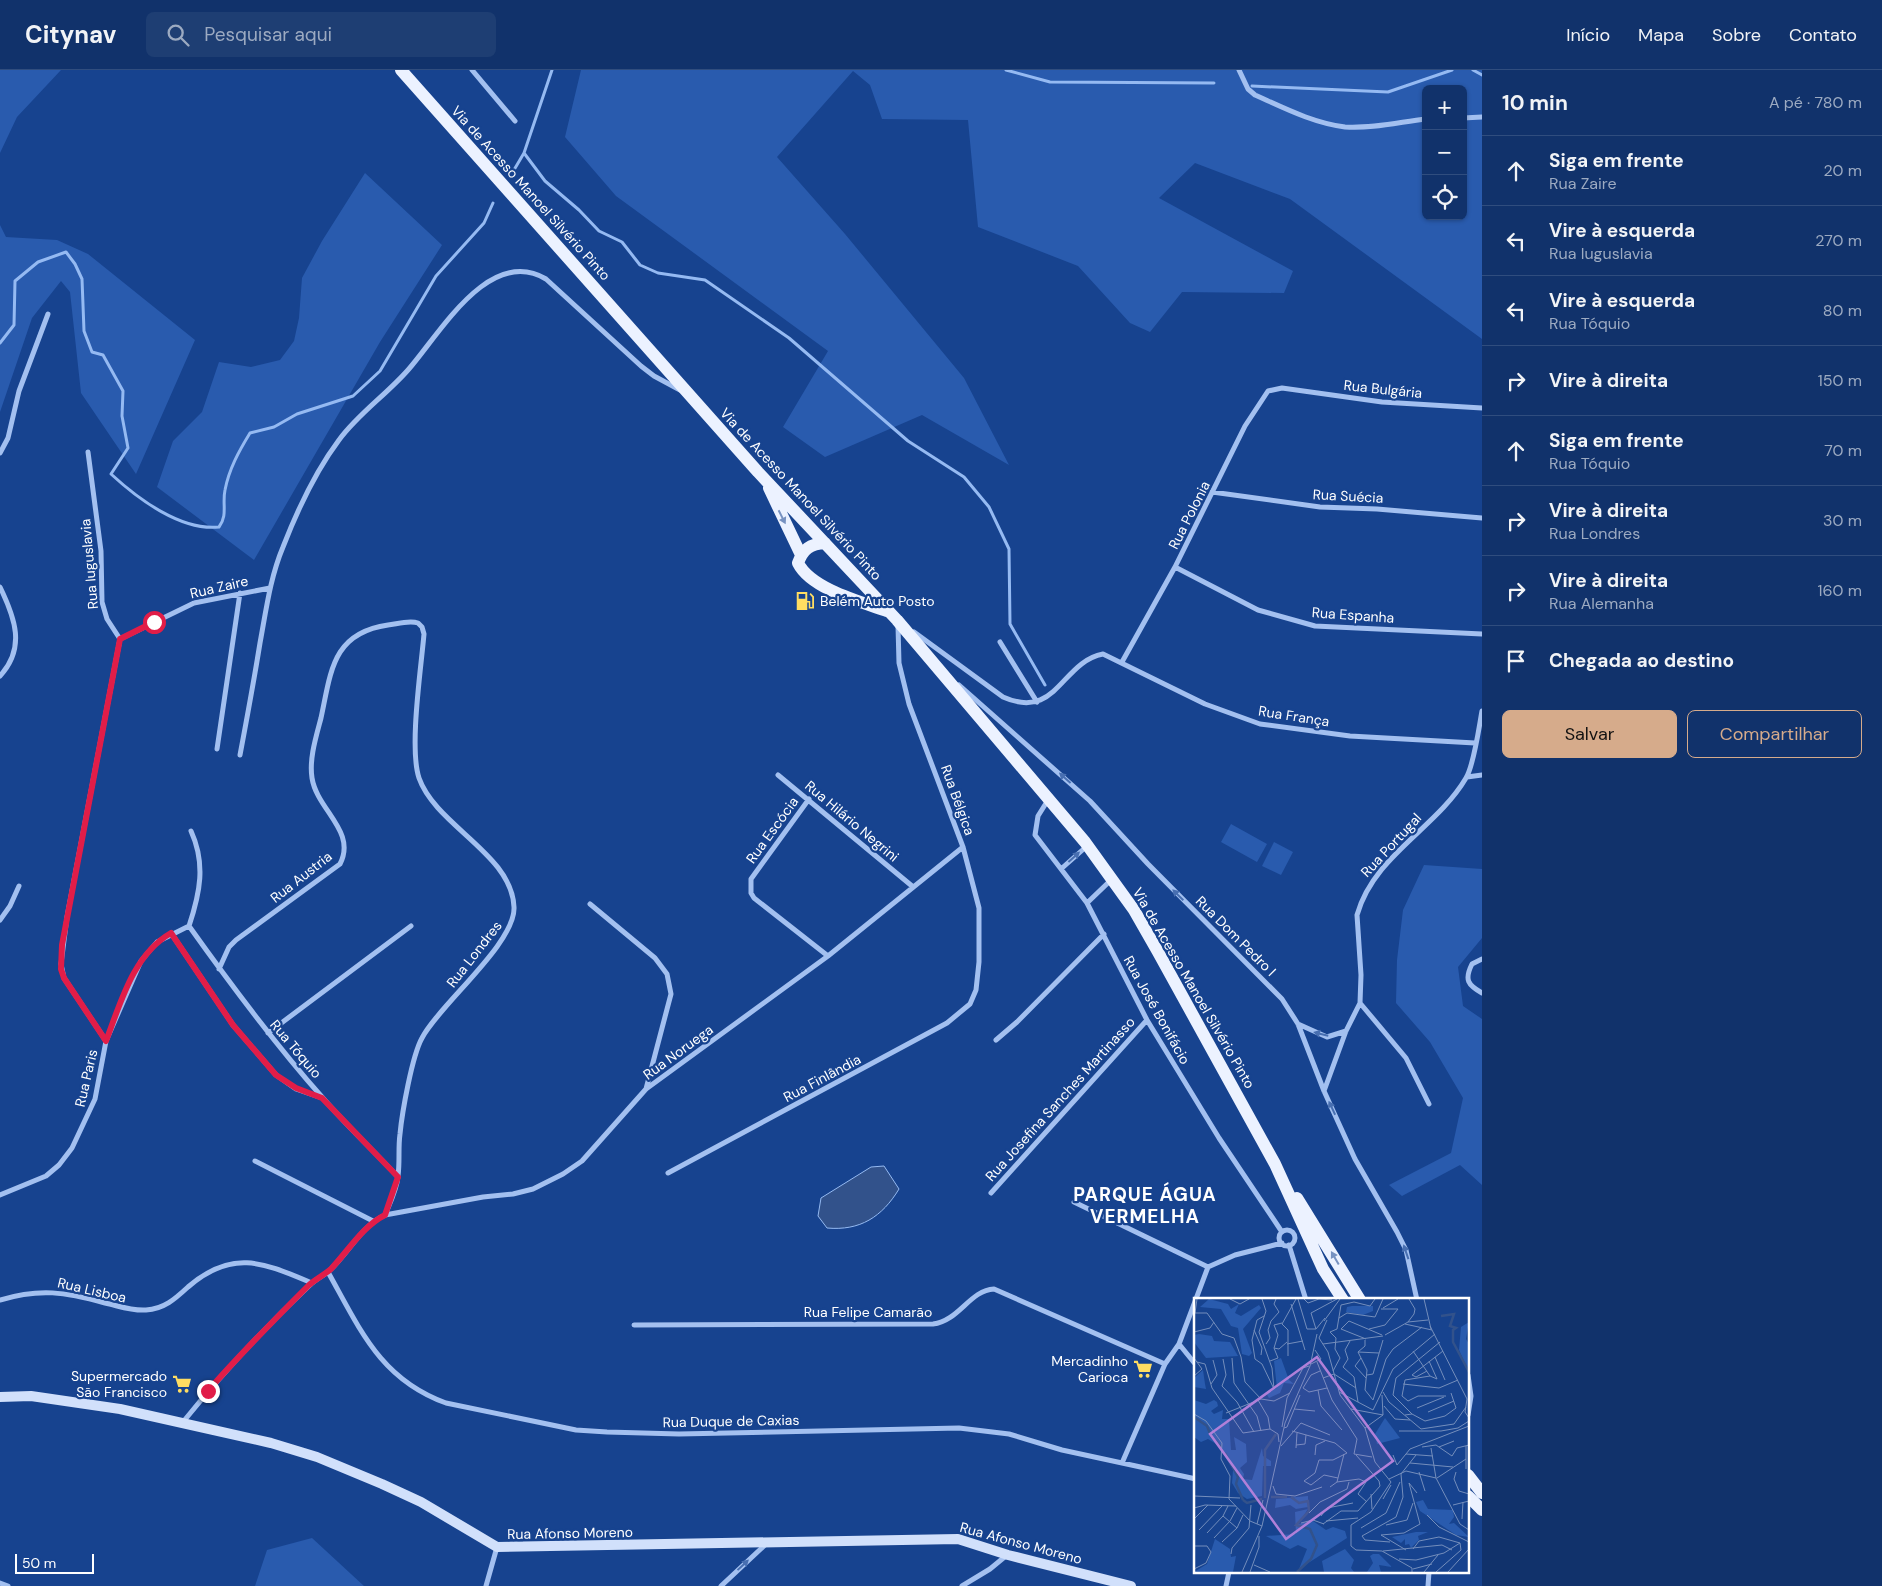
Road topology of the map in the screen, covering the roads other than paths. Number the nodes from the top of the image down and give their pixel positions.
1 (401, 70) edge
2 (472, 70) edge
3 (1239, 70) edge
4 (1467, 118) edge
5 (1482, 118) edge
6 (1422, 119) edge
7 (515, 121) dead end
8 (48, 314) dead end
9 (1282, 388) joint
10 (688, 393) junction
11 (1482, 408) edge
12 (88, 452) dead end
13 (0, 453) edge
14 (765, 479) junction
15 (1212, 492) junction
16 (1482, 518) edge
17 (825, 542) junction
18 (801, 555) junction
19 (1175, 567) junction
20 (0, 587) edge
21 (270, 588) junction
22 (240, 593) junction
23 (893, 616) junction
24 (1482, 634) edge
25 (120, 639) junction
26 (1000, 642) dead end
27 (932, 662) junction
28 (1122, 662) junction
29 (0, 676) edge
30 (1037, 702) junction
31 (1482, 710) edge
32 (1475, 743) junction
33 (217, 749) dead end
34 (240, 755) dead end
35 (1482, 774) edge
36 (778, 775) dead end
37 (1467, 777) junction
38 (314, 787) joint
39 (1050, 798) junction
40 (809, 799) junction
41 (191, 831) dead end
42 (1088, 845) junction
43 (963, 847) junction
44 (1061, 869) junction
45 (1112, 879) junction
46 (19, 886) dead end
47 (912, 886) junction
48 (1088, 903) junction
49 (590, 904) dead end
50 (0, 920) edge
51 (189, 926) junction
52 (411, 926) dead end
53 (171, 933) junction
54 (1104, 934) junction
55 (828, 956) junction
56 (1482, 960) edge
57 (219, 969) junction
58 (976, 990) joint
59 (1482, 993) edge
60 (1360, 1003) junction
61 (1147, 1020) junction
62 (1298, 1024) junction
63 (1346, 1031) junction
64 (268, 1033) junction
65 (996, 1040) dead end
66 (106, 1041) junction
67 (646, 1090) junction
68 (1324, 1091) junction
69 (322, 1098) junction
70 (1430, 1104) dead end
71 (255, 1161) dead end
72 (1275, 1164) junction
73 (668, 1173) dead end
74 (398, 1177) junction
75 (991, 1193) dead end
76 (0, 1195) edge
77 (1074, 1202) dead end
78 (385, 1215) junction
79 (373, 1221) junction
80 (1304, 1228) junction
81 (1291, 1231) junction
82 (1282, 1232) junction
83 (1324, 1238) junction
84 (1294, 1241) junction
85 (1311, 1241) junction
86 (1282, 1243) junction
87 (1289, 1245) junction
88 (1208, 1267) junction
89 (328, 1272) junction
90 (312, 1283) junction
91 (1196, 1298) edge
92 (1305, 1298) edge
93 (1341, 1298) edge
94 (1359, 1298) edge
95 (1418, 1298) edge
96 (0, 1300) edge
97 (1194, 1304) edge
98 (634, 1325) dead end
99 (1179, 1344) junction
100 (1194, 1363) edge
101 (1165, 1364) junction
102 (1470, 1389) edge
103 (0, 1397) edge
104 (1470, 1402) edge
105 (183, 1422) junction
106 (1122, 1463) junction
107 (1470, 1478) edge
108 (1194, 1480) edge
109 (1482, 1493) edge
110 (1470, 1498) edge
111 (1482, 1510) edge
112 (766, 1544) junction
113 (497, 1547) junction
114 (1008, 1554) junction
115 (0, 1583) edge
116 (8, 1586) edge
117 (486, 1586) edge
118 (721, 1586) edge
119 (962, 1586) edge
120 (1131, 1586) edge

1 - 10 main road, Via de Acesso Manoel Silvério Pinto
2 - 7 street
3 - 6 street
4 - 5 street
8 - 13 street
9 - 11 street, Rua Bulgária
9 - 15 street, Rua Polonia
10 - 14 main road, Via de Acesso Manoel Silvério Pinto
10 - 21 street
12 - 25 street, Rua Iuguslavia
14 - 17 main road, Via de Acesso Manoel Silvério Pinto
14 -> 18 main road
15 - 16 street, Rua Suécia
15 - 19 street, Rua Polonia
17 - 18 main road
17 - 23 main road, Via de Acesso Manoel Silvério Pinto
18 - 23 main road
19 - 24 street, Rua Espanha
19 - 28 street, Rua Polonia
20 - 29 street
21 - 22 street, Rua Zaire
21 - 34 street
22 - 25 street, Rua Zaire
22 - 33 street
23 - 27 main road, Via de Acesso Manoel Silvério Pinto
23 - 30 street
23 - 43 street, Rua Bélgica
25 - 66 street
26 - 30 street
27 - 39 main road, Via de Acesso Manoel Silvério Pinto
62 -> 27 street, Rua Dom Pedro I
28 - 30 street
28 - 32 street, Rua França
31 - 32 street, Rua Portugal
32 - 37 street, Rua Portugal
35 - 37 street
36 - 40 street, Rua Hilário Negrini
37 - 60 street, Rua Portugal
38 - 57 street, Rua Austria
38 - 74 street, Rua Londres
39 - 42 main road, Via de Acesso Manoel Silvério Pinto
39 - 44 street, Rua José Bonifácio
40 - 47 street, Rua Hilário Negrini
40 - 55 street, Rua Escócia
41 - 51 street
44 -> 42 street
42 - 45 main road, Via de Acesso Manoel Silvério Pinto
43 - 47 street, Rua Noruega
43 - 58 street, Rua Bélgica
44 - 48 street, Rua José Bonifácio
45 - 48 street
45 - 72 main road, Via de Acesso Manoel Silvério Pinto
46 - 50 street
47 - 55 street, Rua Noruega
48 - 54 street, Rua José Bonifácio
49 - 67 street
51 - 53 street
51 - 57 street, Rua Tóquio
52 - 64 street
53 - 66 street
53 - 69 street
54 - 61 street, Rua José Bonifácio
54 - 65 street
55 - 67 street, Rua Noruega
56 - 59 street
57 - 64 street, Rua Tóquio
58 - 73 street, Rua Finlândia
60 - 63 street, Rua Portugal
60 - 70 street
61 - 75 street, Rua Josefina Sanches Martinasso
61 - 82 street, Rua José Bonifácio
63 -> 62 street
62 - 68 street, Rua Dom Pedro I
63 - 68 street, Rua Portugal
64 - 69 street, Rua Tóquio
66 - 76 street, Rua Paris
67 - 78 street, Rua Noruega
95 -> 68 street, Rua Dom Pedro I
69 - 74 street, Rua Tóquio
71 - 79 street
72 - 80 main road, Via de Acesso Manoel Silvério Pinto
72 - 83 main road, Via de Acesso Manoel Silvério Pinto
74 - 78 street, Rua Londres
77 - 88 street
78 - 79 street, Rua Noruega
79 - 89 street
80 - 81 street
80 - 83 main road
80 - 85 main road, Via de Acesso Manoel Silvério Pinto
81 - 82 street
81 - 84 street
82 - 86 street
94 -> 83 main road, Via de Acesso Manoel Silvério Pinto
84 - 85 street
84 - 87 street
85 - 93 main road, Via de Acesso Manoel Silvério Pinto
86 - 87 street
86 - 88 street
87 - 92 street
88 - 91 street
89 - 90 street
89 - 106 street, Rua Duque de Caxias
90 - 96 street, Rua Lisboa
90 - 105 street
97 - 99 street
98 - 101 street, Rua Felipe Camarão
99 - 100 street
99 - 101 street
101 - 106 street
102 - 104 street
103 - 105 main road, Rua Afonso Moreno
105 - 113 main road, Rua Afonso Moreno
106 - 108 street, Rua Duque de Caxias
107 - 109 main road
110 - 111 main road
112 - 113 main road, Rua Afonso Moreno
112 - 114 main road, Rua Afonso Moreno
118 -> 112 street
113 - 117 street
114 - 119 street
114 - 120 main road, Rua Afonso Moreno
115 - 116 street

